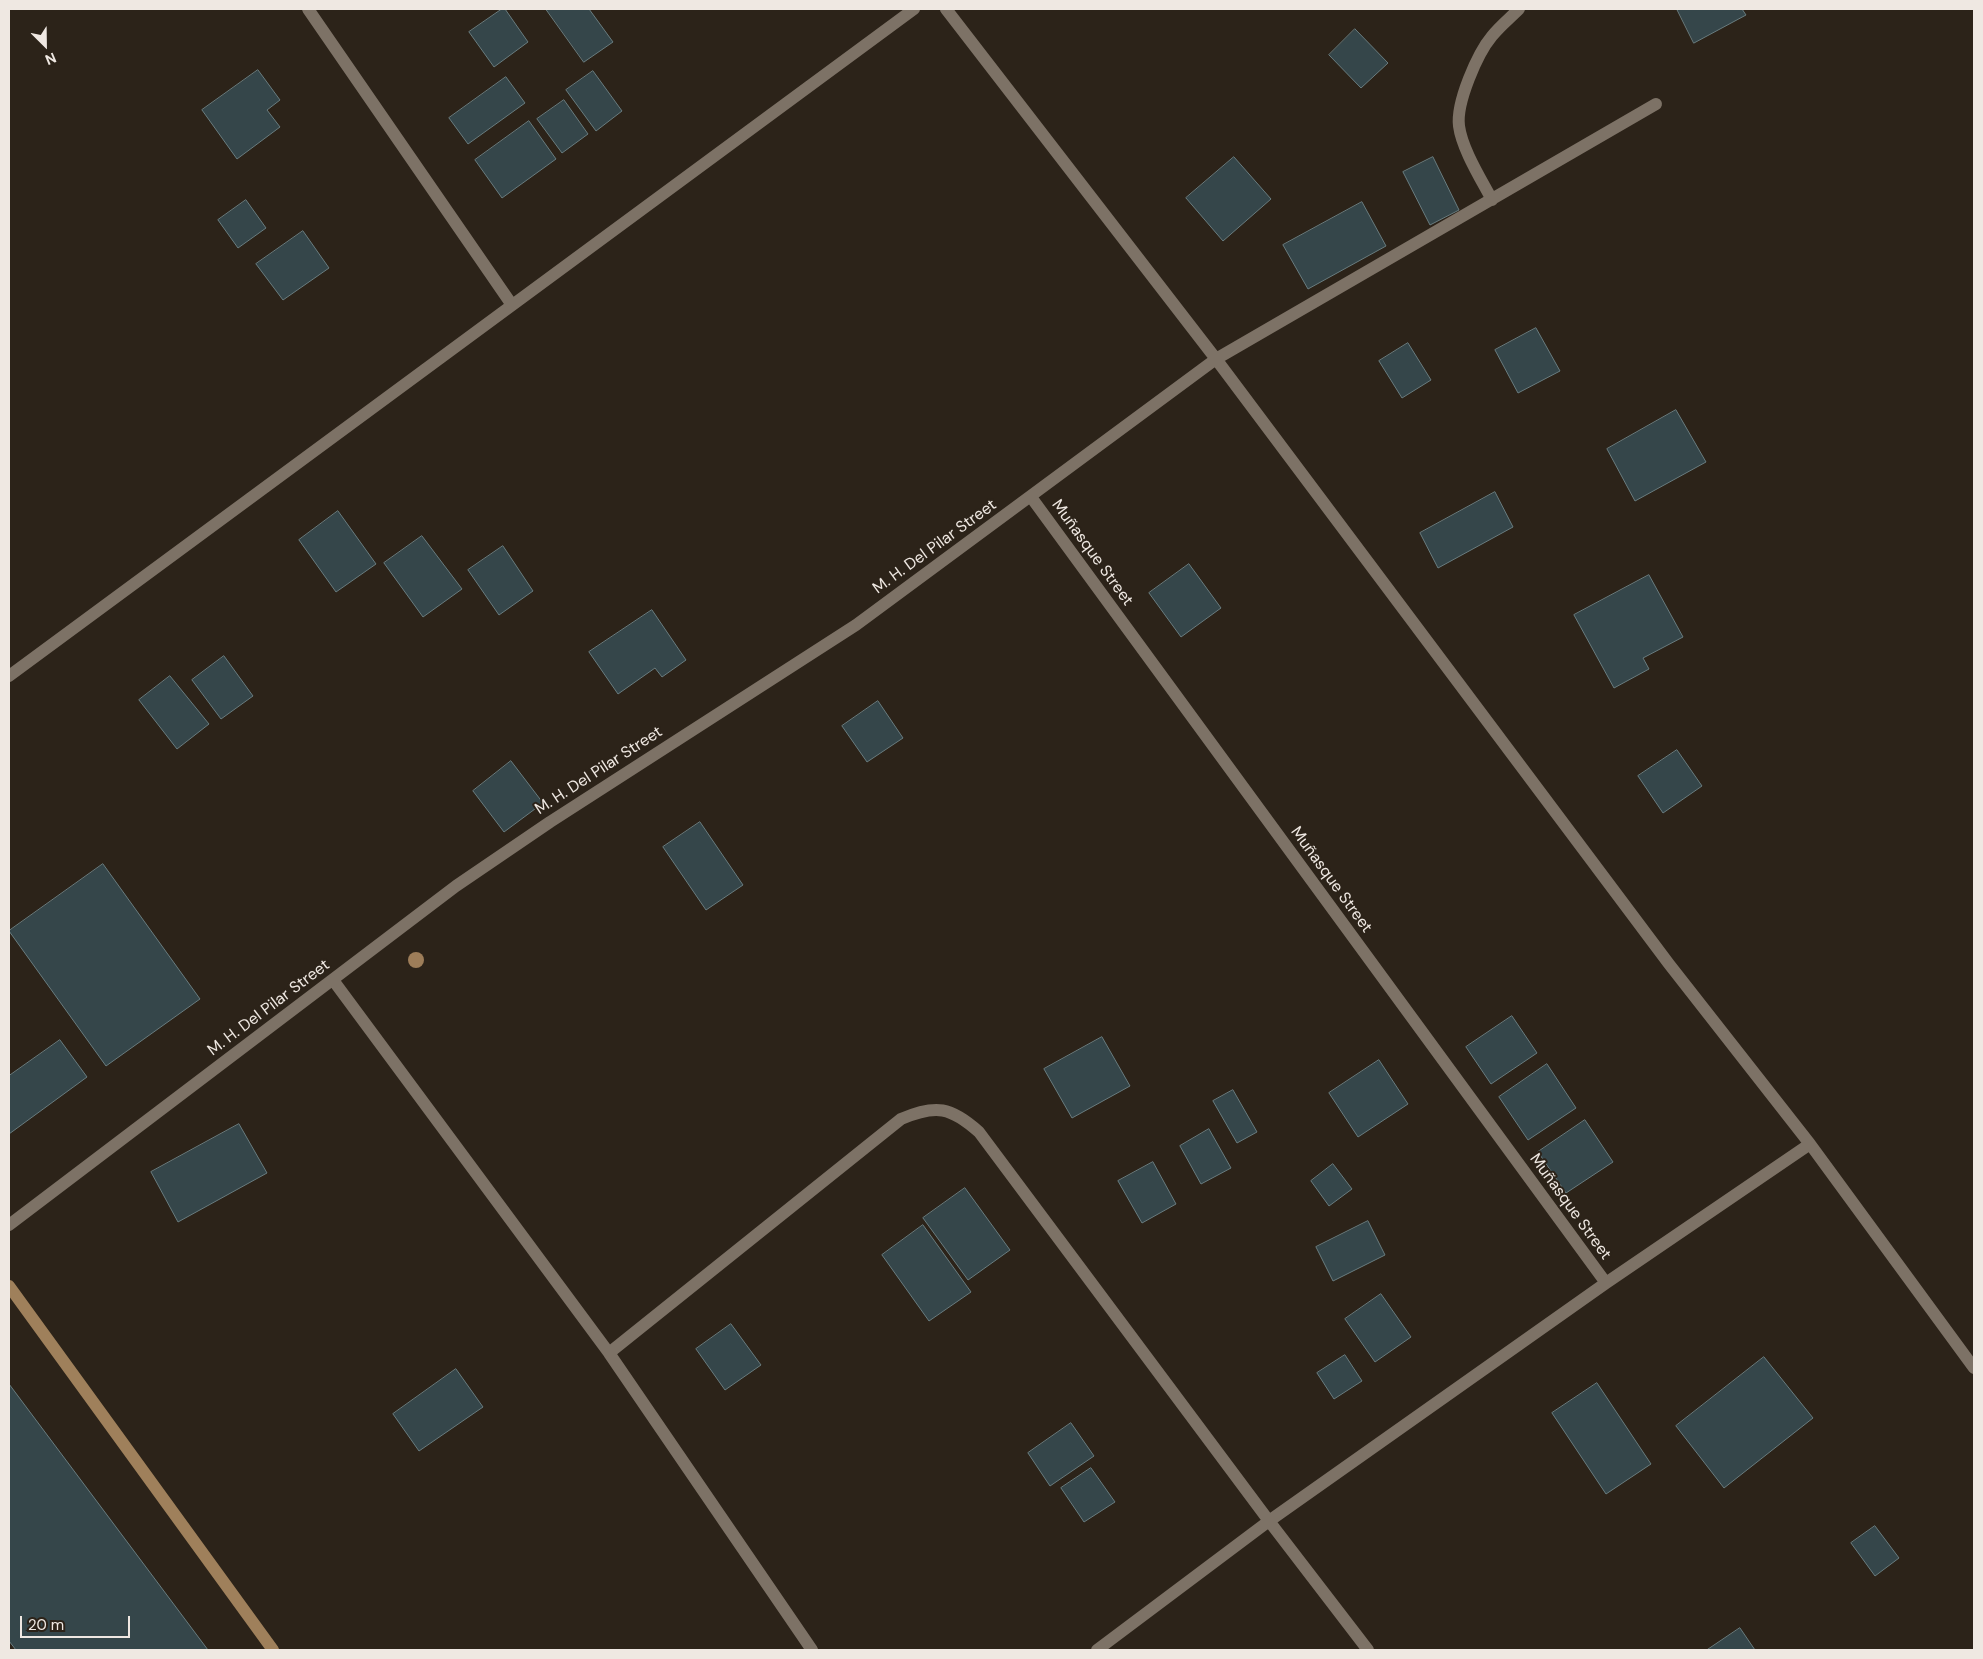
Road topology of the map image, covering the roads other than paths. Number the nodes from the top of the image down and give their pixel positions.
1 (308, 9) edge
2 (914, 9) edge
3 (946, 9) edge
4 (1519, 9) edge
5 (1656, 104) dead end
6 (1492, 200) junction
7 (512, 305) junction
8 (1216, 359) junction
9 (1031, 496) junction
10 (9, 676) edge
11 (333, 980) junction
12 (1810, 1144) junction
13 (9, 1225) edge
14 (1606, 1283) junction
15 (9, 1286) edge
16 (608, 1352) junction
17 (1974, 1368) edge
18 (1269, 1521) junction
19 (273, 1650) edge
20 (812, 1650) edge
21 (1096, 1650) edge
22 (1368, 1650) edge

1 - 7 street
2 - 7 street
3 - 8 street
4 - 6 street
5 - 6 street, M. H. Del Pilar Street
6 - 8 street, M. H. Del Pilar Street
7 - 10 street
8 - 9 street, M. H. Del Pilar Street
8 - 12 street
9 - 11 street, M. H. Del Pilar Street
9 - 14 street, Muñasque Street
11 - 13 street, M. H. Del Pilar Street
11 - 16 street
12 - 14 street
12 - 17 street
14 - 18 street
15 - 19 street
16 - 18 street
16 - 20 street
18 - 21 street
18 - 22 street

